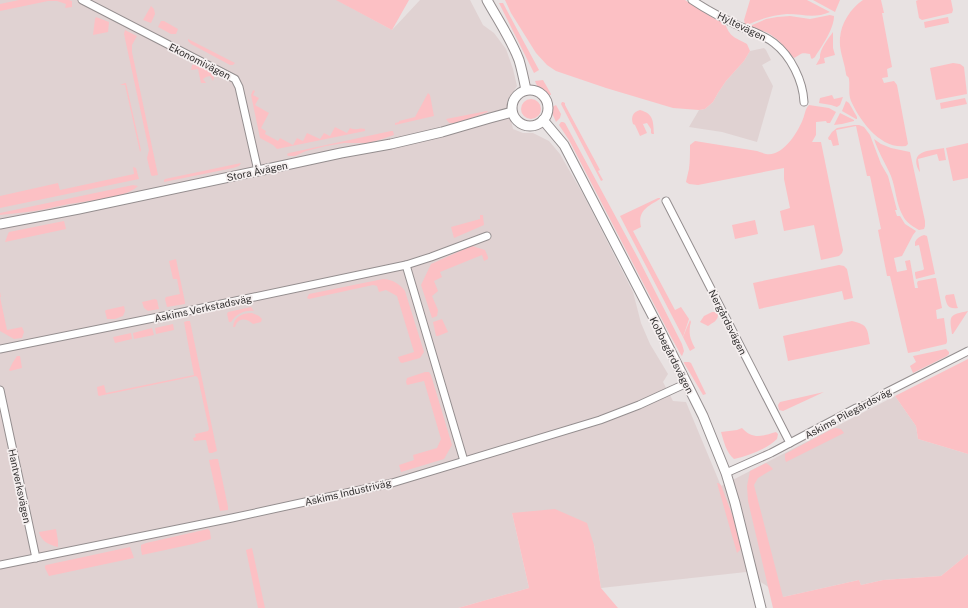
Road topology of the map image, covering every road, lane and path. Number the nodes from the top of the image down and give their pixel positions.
1 (82, 0) edge
2 (486, 0) edge
3 (692, 0) edge
4 (526, 90) junction
5 (804, 102) dead end
6 (512, 112) junction
7 (543, 120) junction
8 (258, 171) junction
9 (666, 201) dead end
10 (0, 224) edge
11 (487, 236) dead end
12 (406, 265) junction
13 (0, 349) edge
14 (968, 351) edge
15 (687, 383) junction
16 (0, 390) edge
17 (790, 443) junction
18 (464, 461) junction
19 (726, 473) junction
20 (36, 558) junction
21 (0, 565) edge
22 (761, 608) edge

1 - 8 street, Ekonomivägen
2 - 4 street
3 - 5 street, Hyltevägen
4 - 6 street
4 - 7 street
6 - 7 street
6 - 8 street, Stora Åvägen
7 - 15 street, Kobbegårdsvägen
8 - 10 street, Stora Åvägen
9 - 17 street, Nergårdsvägen
11 - 12 street, Askims Verkstadsväg
12 - 13 street, Askims Verkstadsväg
12 - 18 street
14 - 17 street, Askims Pilegårdsväg
15 - 18 street, Askims Industriväg
15 - 19 street, Kobbegårdsvägen
16 - 20 street, Hantverksvägen
17 - 19 street, Askims Pilegårdsväg
18 - 20 street, Askims Industriväg
19 - 22 street, Kobbegårdsvägen
20 - 21 street, Askims Industriväg

